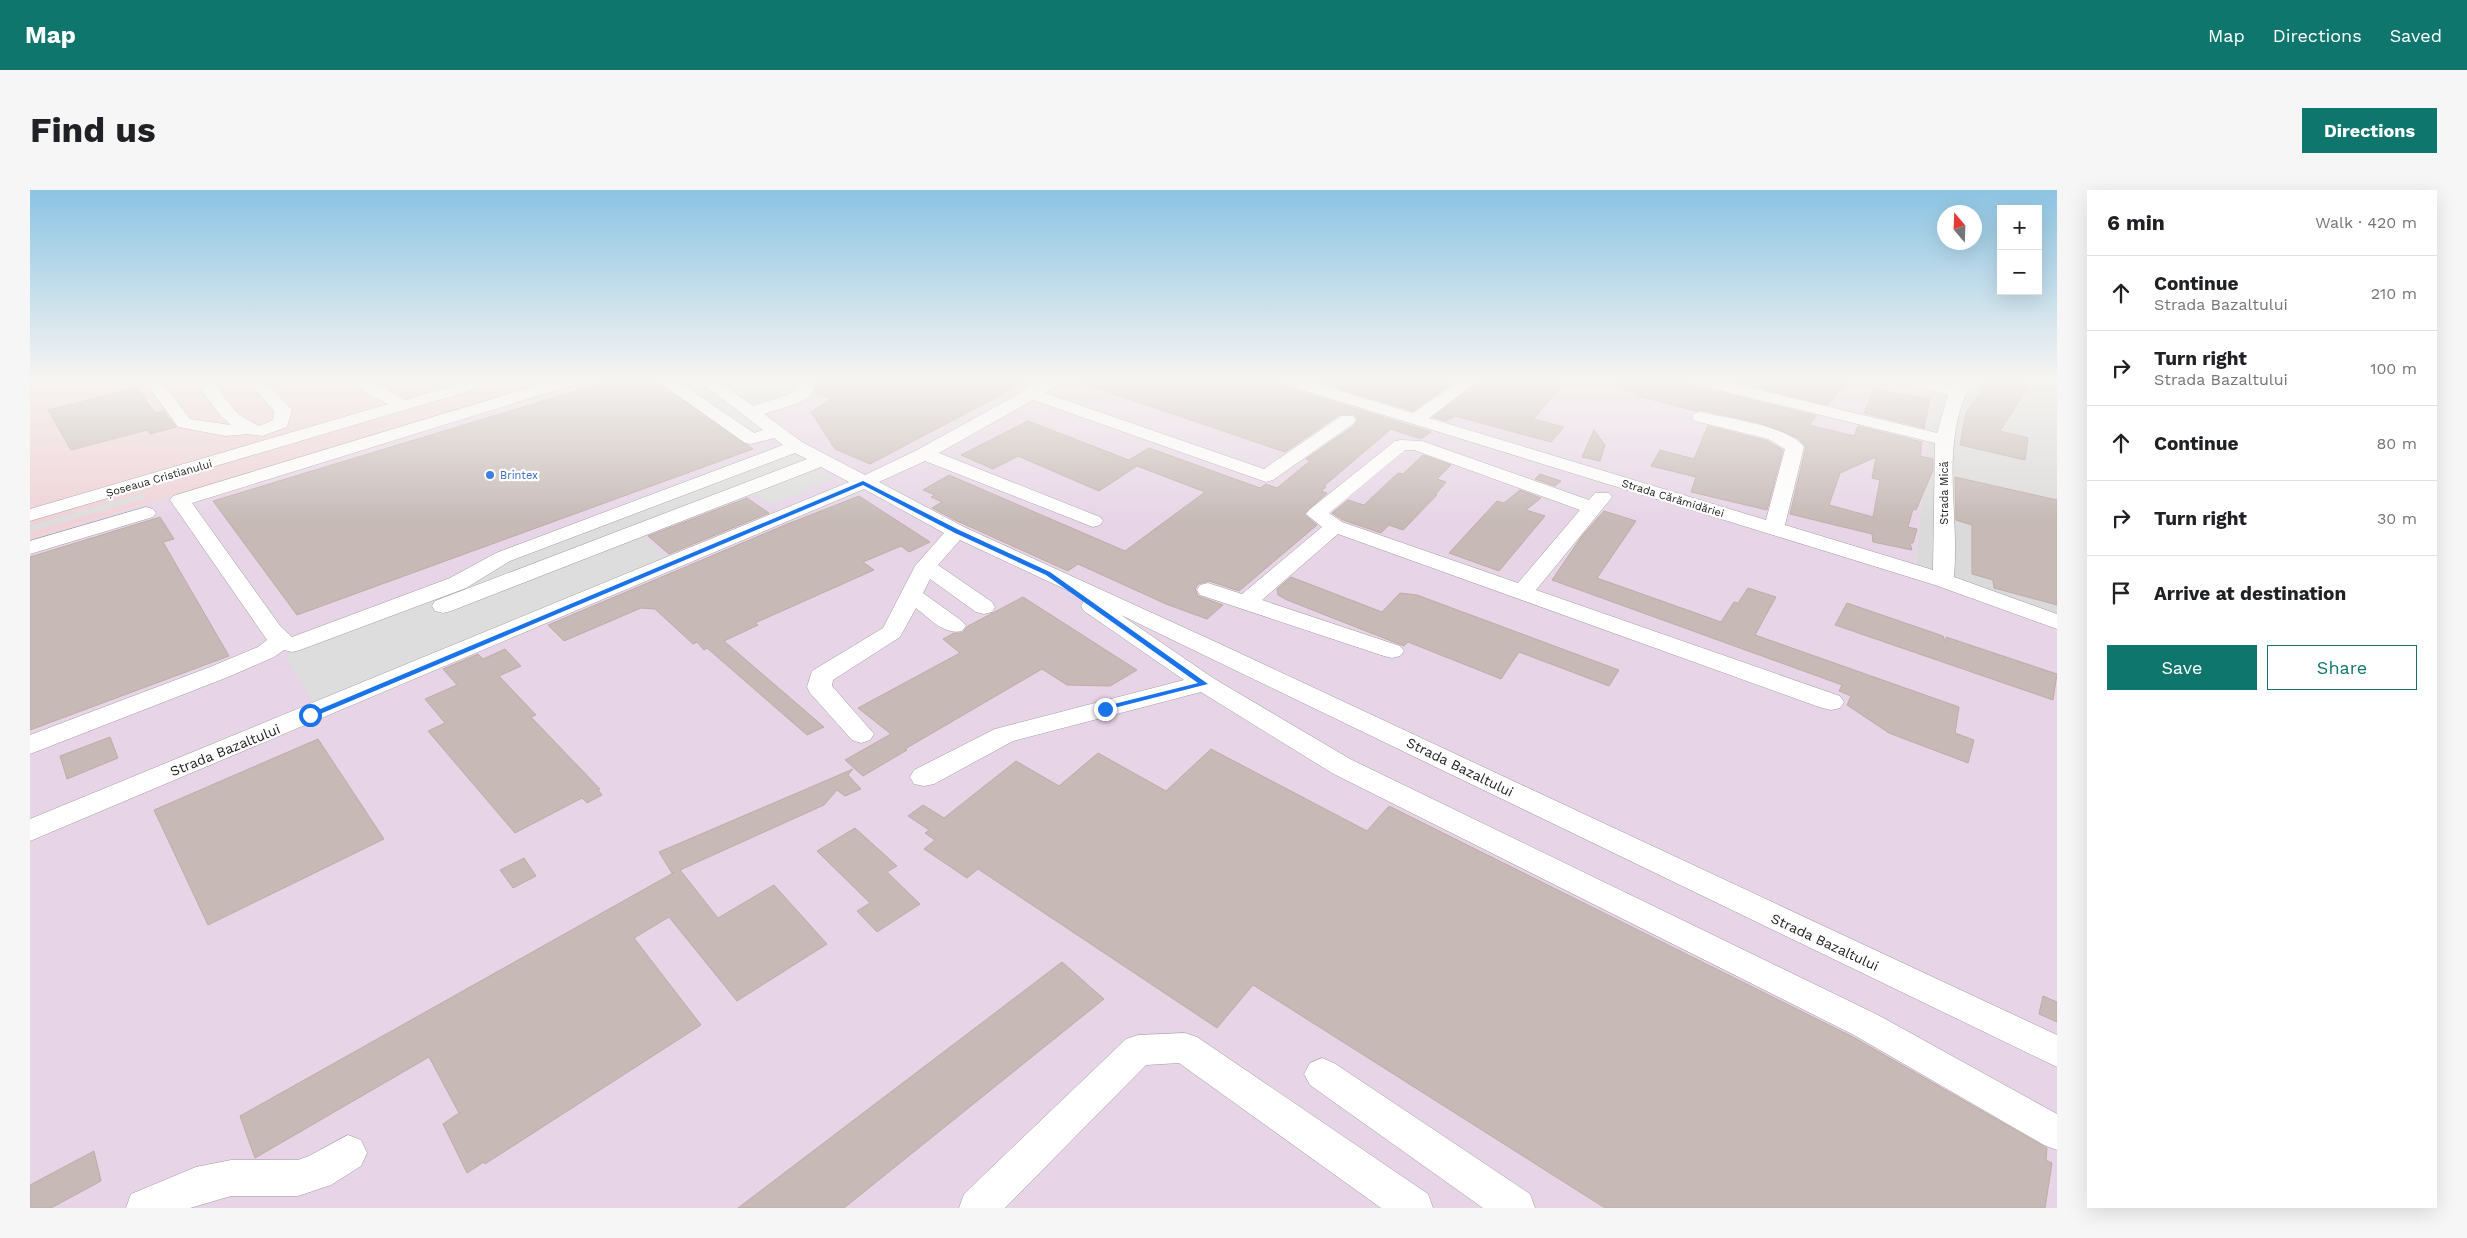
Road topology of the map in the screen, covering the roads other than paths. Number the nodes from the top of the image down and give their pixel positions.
1 (208, 428) edge
2 (250, 428) edge
3 (264, 428) edge
4 (329, 428) edge
5 (403, 428) edge
6 (734, 428) edge
7 (769, 428) edge
8 (971, 428) edge
9 (1127, 428) edge
10 (1336, 428) edge
11 (1439, 428) edge
12 (1745, 428) edge
13 (1892, 428) edge
14 (1946, 428) edge
15 (254, 430) junction
16 (785, 439) junction
17 (1943, 440) junction
18 (279, 442) junction
19 (924, 454) junction
20 (821, 460) junction
21 (164, 476) junction
22 (1616, 481) junction
23 (863, 483) junction
24 (180, 500) junction
25 (1592, 508) junction
26 (146, 513) dead end
27 (30, 515) edge
28 (1094, 521) dead end
29 (1335, 526) junction
30 (1774, 529) junction
31 (957, 531) junction
32 (30, 548) edge
33 (926, 566) junction
34 (483, 568) junction
35 (1048, 573) junction
36 (1943, 580) junction
37 (498, 585) junction
38 (1208, 590) dead end
39 (1523, 591) junction
40 (912, 595) junction
41 (1245, 603) junction
42 (984, 607) dead end
43 (2057, 622) edge
44 (954, 626) dead end
45 (286, 643) junction
46 (1392, 651) dead end
47 (1204, 684) junction
48 (1831, 702) dead end
49 (861, 734) dead end
50 (30, 745) edge
51 (924, 777) dead end
52 (30, 831) edge
53 (2057, 1052) edge
54 (1322, 1074) dead end
55 (2057, 1133) edge
56 (348, 1153) dead end
57 (145, 1208) edge
58 (978, 1208) edge
59 (1414, 1208) edge
60 (1516, 1208) edge

1 - 15 street
2 - 15 street
3 - 15 street
4 - 18 street, Șoseaua Cristianului
5 - 24 street
6 - 16 street
7 - 16 street, Strada Bazaltului
8 - 19 street, Strada Bazaltului
9 - 10 street
11 - 22 street, Strada Cărămidăriei
12 - 30 street
13 - 17 street
14 - 17 street, Strada Mică
15 - 18 street
16 - 20 street, Strada Bazaltului
16 - 34 street
17 - 36 street, Strada Mică
18 - 21 street, Șoseaua Cristianului
19 - 23 street, Strada Bazaltului
19 - 28 street
20 - 23 street, Strada Bazaltului
20 - 37 street
21 - 24 street
21 - 27 street, Șoseaua Cristianului
22 - 25 street
22 - 30 street, Strada Cărămidăriei
23 - 31 street, Strada Bazaltului
23 - 52 street, Strada Bazaltului
24 - 45 street
25 - 29 street
25 - 39 street
26 - 32 street
29 - 39 street
29 - 41 street
30 - 36 street, Strada Cărămidăriei
31 - 33 street
31 - 35 street, Strada Bazaltului
33 - 40 street
33 - 42 street
34 - 37 street
34 - 45 street
35 - 47 street
35 - 53 street, Strada Bazaltului
36 - 43 street, Strada Cărămidăriei
37 - 45 street
38 - 41 street
39 - 48 street
40 - 44 street
40 - 49 street
41 - 46 street
45 - 50 street
47 - 51 street
47 - 55 street
54 - 60 street
56 - 57 street
58 - 59 street

